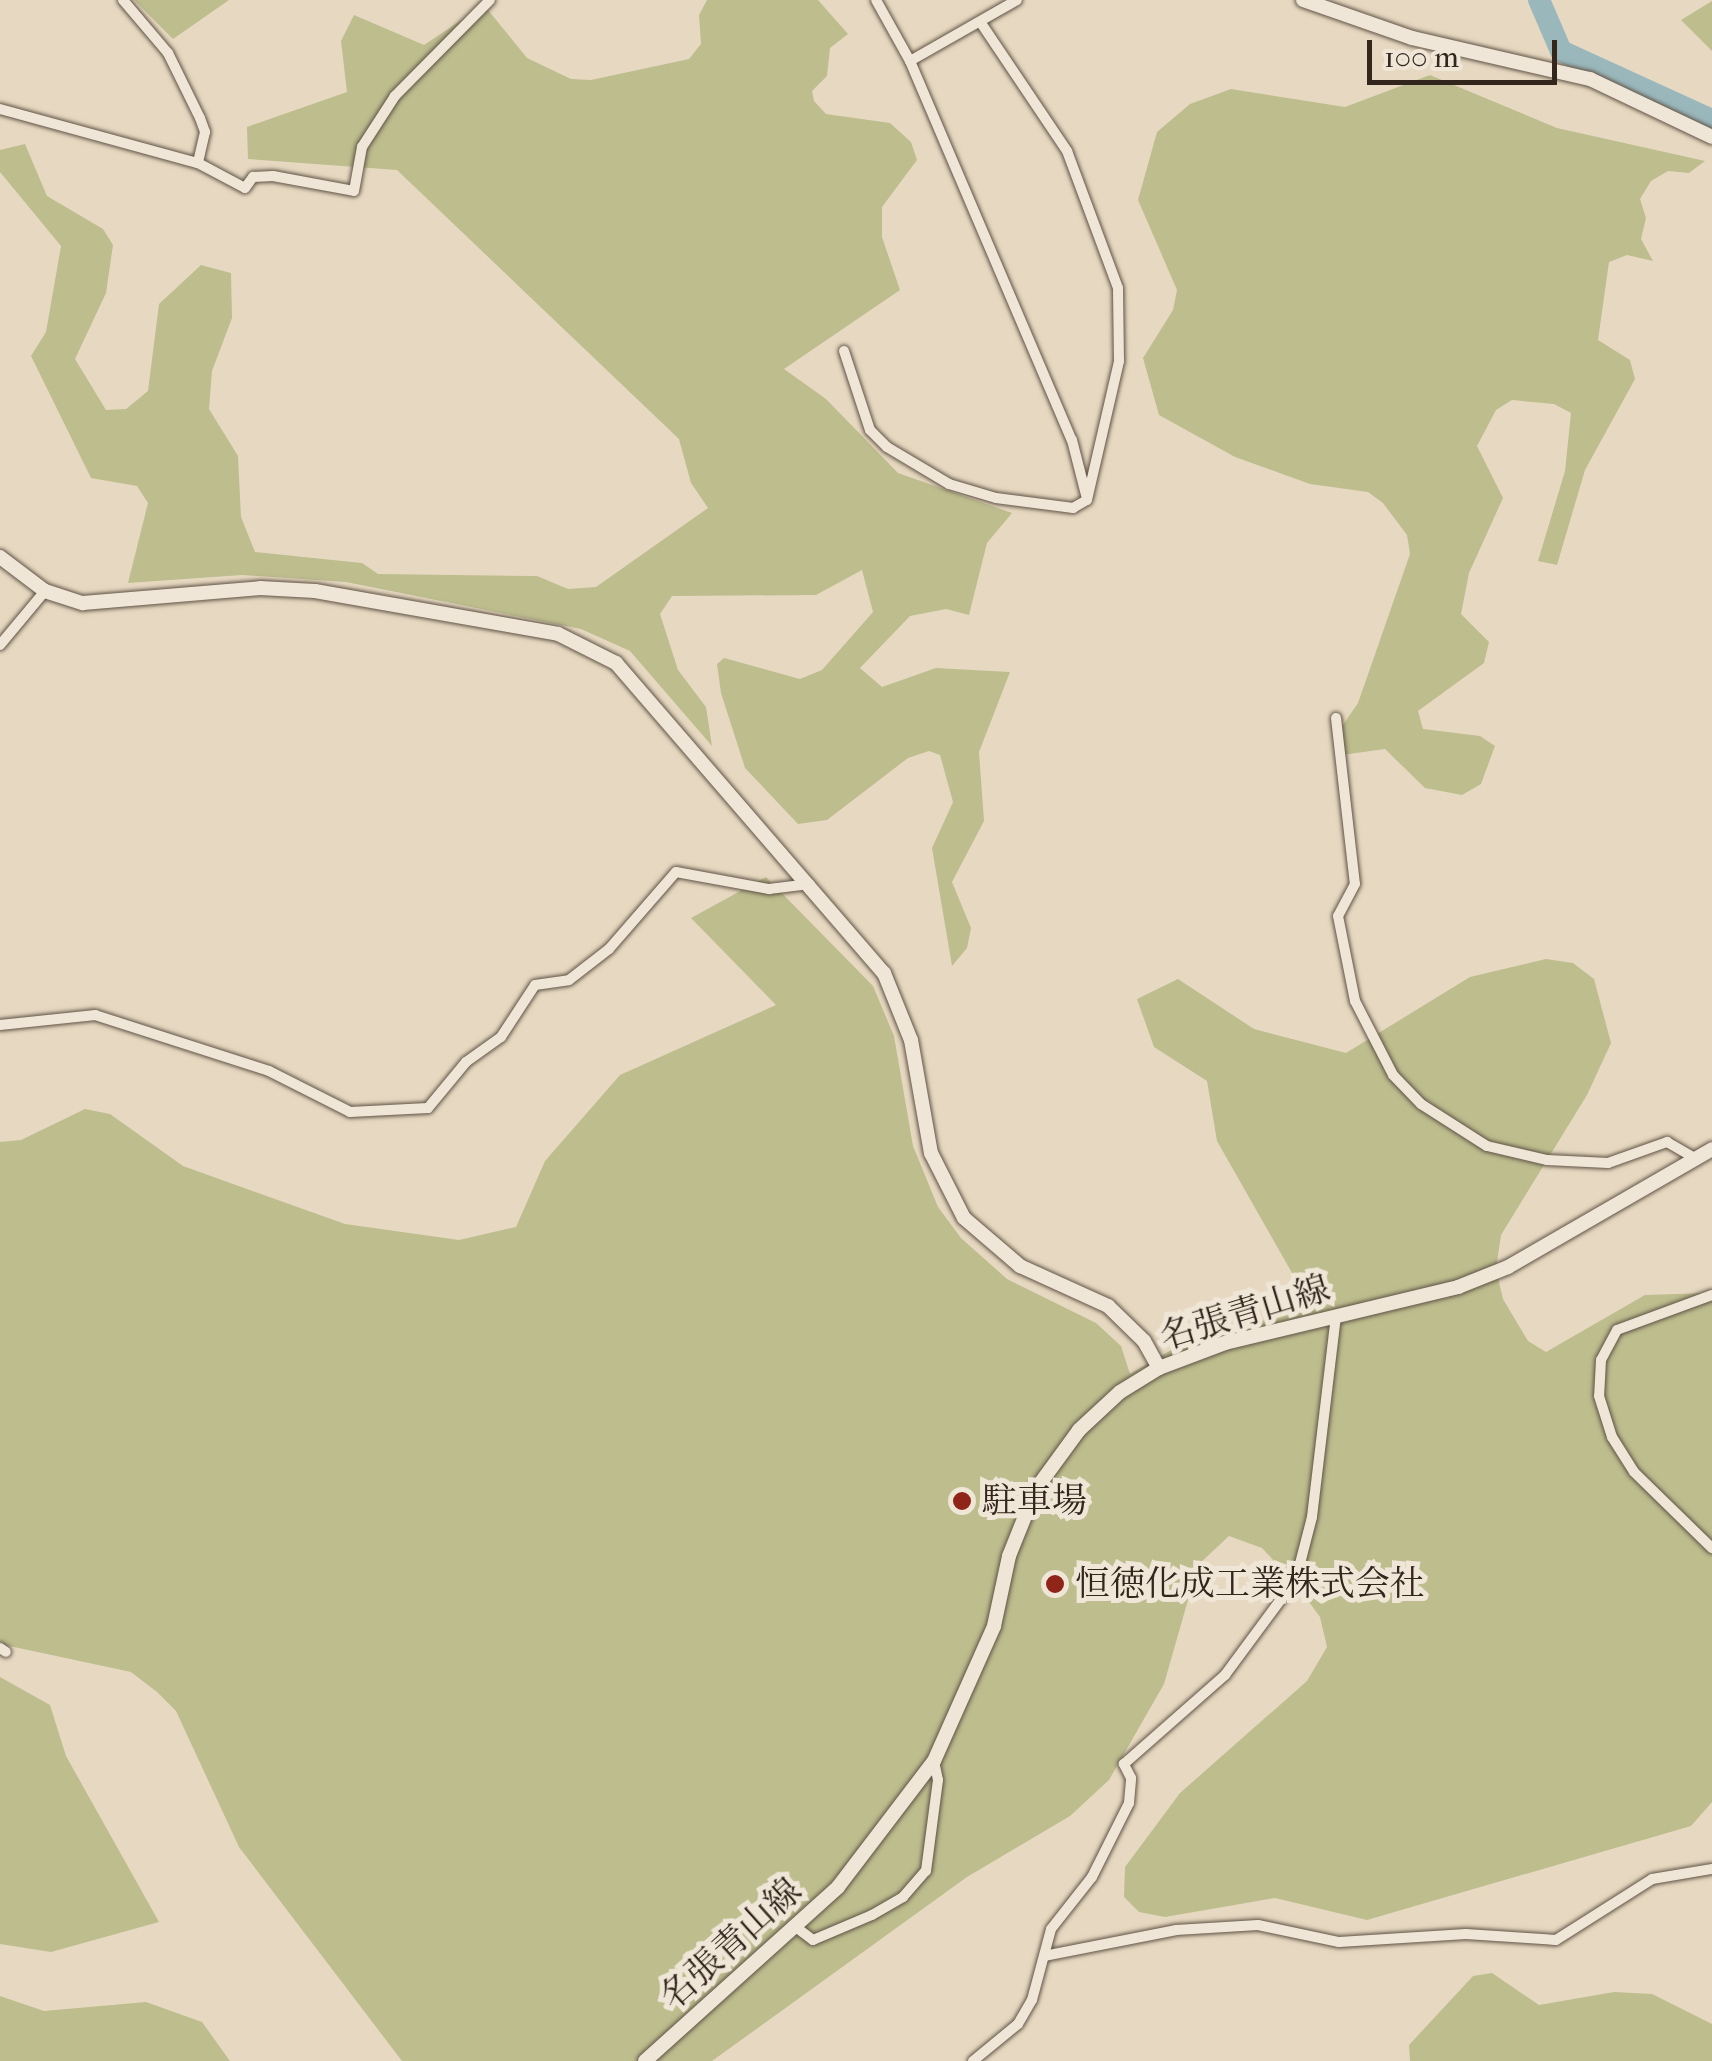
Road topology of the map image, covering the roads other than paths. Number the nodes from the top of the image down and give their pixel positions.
1 (123, 0) edge
2 (490, 0) edge
3 (866, 0) edge
4 (1017, 0) edge
5 (1303, 0) edge
6 (878, 5) edge
7 (981, 24) junction
8 (910, 61) junction
9 (0, 109) edge
10 (1712, 137) edge
11 (198, 163) junction
12 (844, 351) dead end
13 (1087, 500) junction
14 (0, 557) edge
15 (45, 591) junction
16 (0, 645) edge
17 (1336, 718) dead end
18 (811, 884) junction
19 (0, 1025) edge
20 (1712, 1149) edge
21 (1695, 1158) junction
22 (1712, 1295) edge
23 (1336, 1316) junction
24 (1159, 1368) junction
25 (1712, 1548) edge
26 (934, 1760) junction
27 (1712, 1869) edge
28 (796, 1928) junction
29 (1044, 1956) junction
30 (646, 2061) edge
31 (974, 2061) edge

1 - 11 street
2 - 11 street
3 - 6 street
4 - 7 street
5 - 10 main road
6 - 8 street
7 - 8 street
7 - 13 street
8 - 13 street
9 - 11 street
12 - 13 street
14 - 15 main road
15 - 16 street
15 - 18 main road
17 - 21 street
18 - 19 street
18 - 24 main road
20 - 21 main road, 名張青山線
21 - 23 main road, 名張青山線
22 - 25 street
23 - 24 main road, 名張青山線
23 - 29 street
24 - 26 main road, 名張青山線
26 - 28 main road, 名張青山線
26 - 28 street
27 - 29 street
28 - 30 main road, 名張青山線
29 - 31 street

